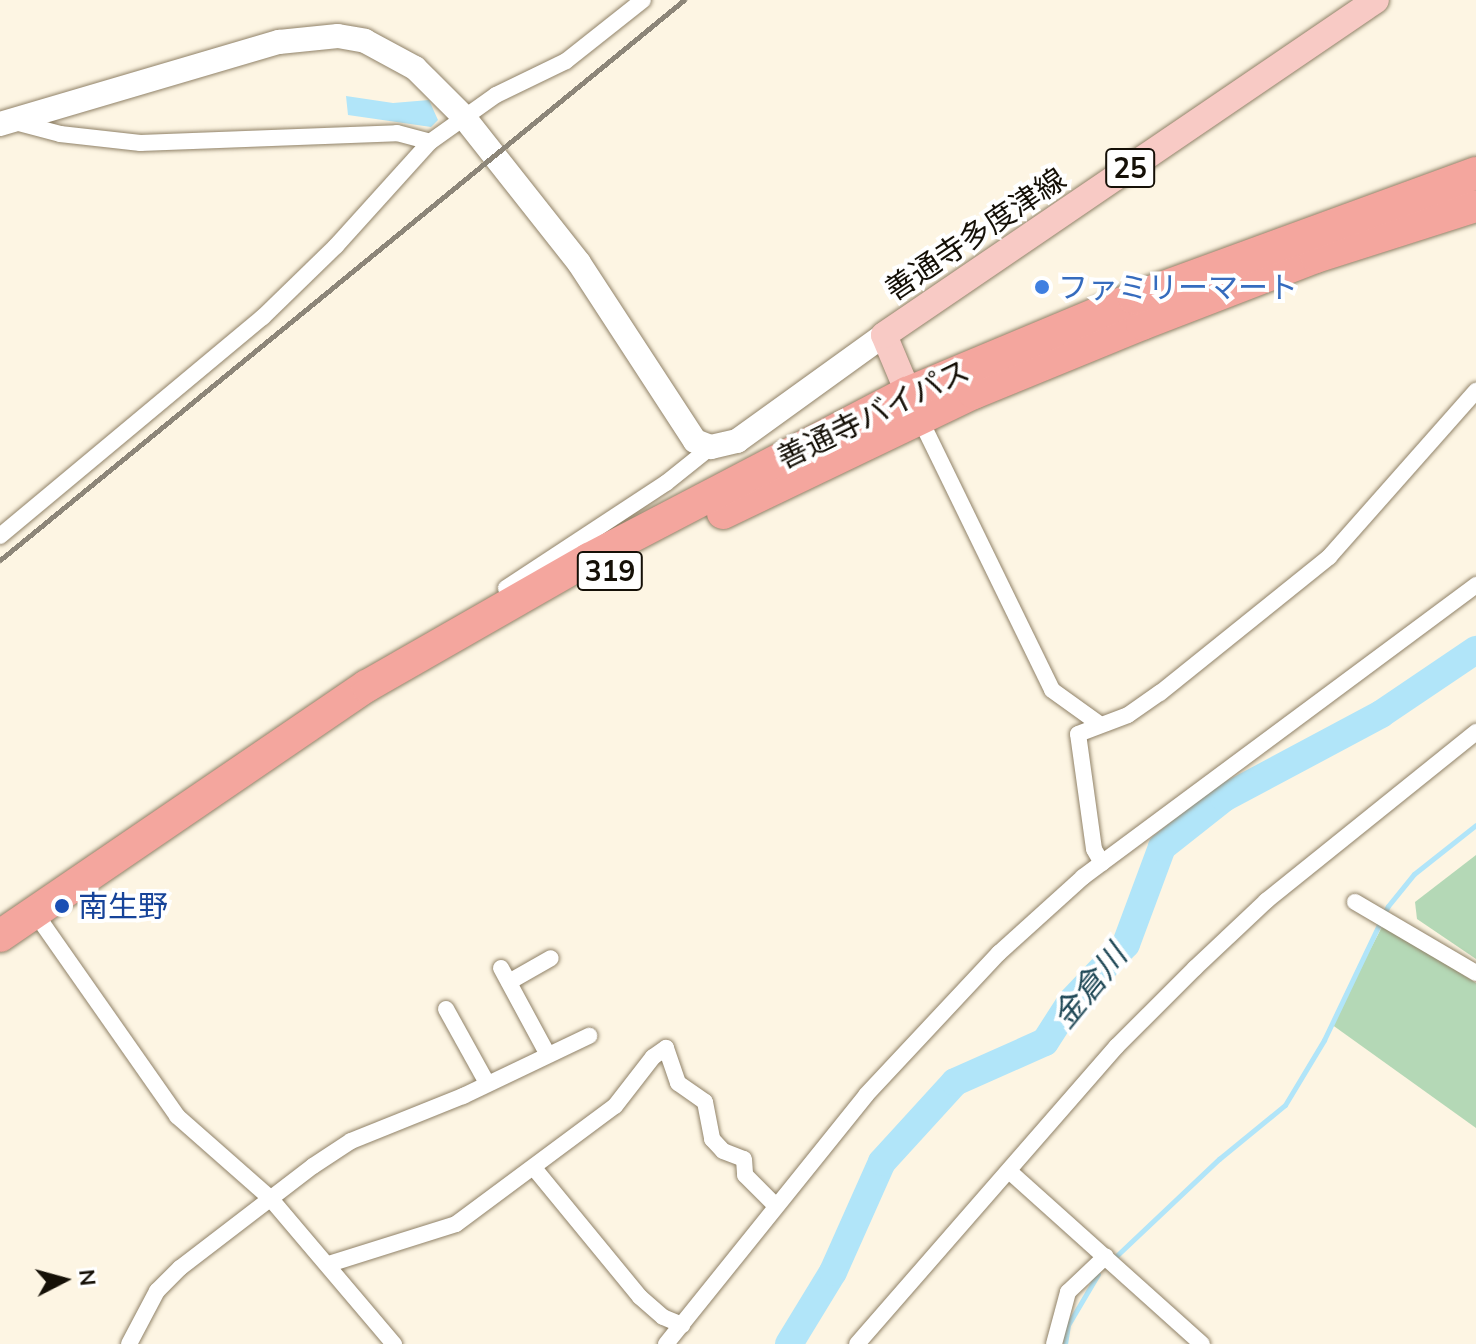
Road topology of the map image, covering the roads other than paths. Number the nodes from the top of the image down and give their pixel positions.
1 (643, 0) edge
2 (1376, 0) edge
3 (463, 116) junction
4 (8, 123) edge
5 (430, 142) junction
6 (1476, 173) edge
7 (1476, 206) edge
8 (884, 335) junction
9 (1476, 391) edge
10 (914, 406) junction
11 (711, 447) junction
12 (0, 536) edge
13 (1476, 585) edge
14 (506, 588) dead end
15 (1098, 723) junction
16 (1476, 732) edge
17 (1102, 863) junction
18 (1355, 902) dead end
19 (35, 913) junction
20 (0, 936) edge
21 (551, 958) dead end
22 (1476, 973) edge
23 (446, 1009) dead end
24 (589, 1036) dead end
25 (547, 1053) junction
26 (487, 1083) junction
27 (534, 1168) junction
28 (1009, 1171) junction
29 (270, 1198) junction
30 (776, 1206) junction
31 (1110, 1259) junction
32 (329, 1264) junction
33 (682, 1325) junction
34 (129, 1344) edge
35 (394, 1344) edge
36 (666, 1344) edge
37 (857, 1344) edge
38 (1054, 1344) edge
39 (1202, 1344) edge

1 - 3 street
2 - 8 main road, 善通寺多度津線 / 25
3 - 4 street
3 - 5 street
3 - 11 street
4 - 5 street
5 - 12 street
6 - 10 highway, 善通寺バイパス / 319
7 - 10 highway, 善通寺バイパス / 319
8 - 10 main road, 善通寺多度津線
8 - 11 street
9 - 15 street
10 - 15 street
10 - 19 highway, 善通寺バイパス / 319
11 - 14 street
13 - 17 street
15 - 17 street
16 - 28 street
17 - 30 street
18 - 22 street
19 - 20 highway, 善通寺バイパス / 319
19 - 29 street
21 - 25 street
23 - 26 street
24 - 25 street
25 - 26 street
26 - 29 street
27 - 30 street
27 - 32 street
27 - 33 street
28 - 31 street
28 - 37 street
29 - 32 street
29 - 34 street
30 - 33 street
31 - 38 street
31 - 39 street
32 - 35 street
33 - 36 street

